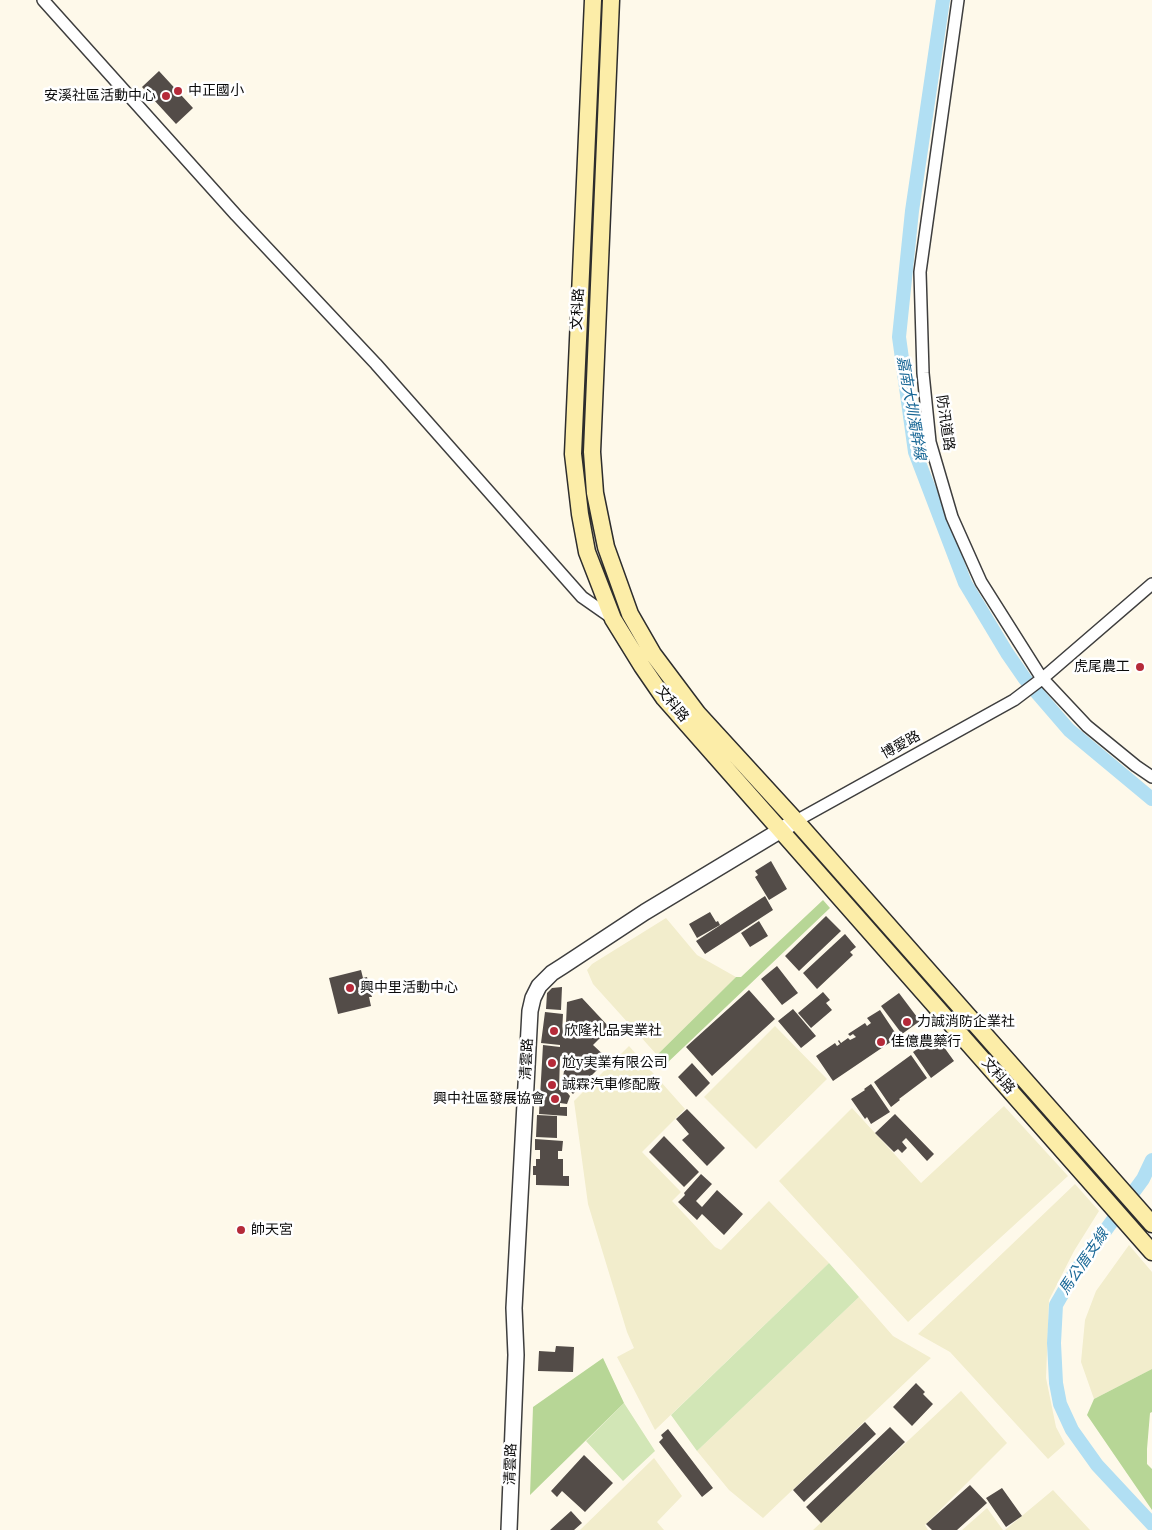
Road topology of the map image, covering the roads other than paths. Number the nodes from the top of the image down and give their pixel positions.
1 (43, 0) edge
2 (593, 0) edge
3 (611, 0) edge
4 (958, 0) edge
5 (581, 244) junction
6 (600, 247) junction
7 (1152, 584) edge
8 (630, 614) junction
9 (613, 619) junction
10 (1041, 680) junction
11 (1152, 777) edge
12 (796, 821) junction
13 (781, 831) junction
14 (1148, 1219) edge
15 (1152, 1252) edge
16 (509, 1530) edge

1 - 9 street
2 - 5 main road, 文科路
3 - 6 main road, 文科路
4 - 10 street, 防汛道路
5 - 6 main road
5 - 9 main road, 文科路
6 - 8 main road, 文科路
7 - 10 street
8 - 9 street
8 - 12 main road, 文科路
9 - 13 main road, 文科路
10 - 11 street, 防汛道路
10 - 12 street, 博愛路
12 - 13 street, 清雲路
12 - 14 main road, 文科路
13 - 15 main road, 文科路
13 - 16 street, 清雲路

